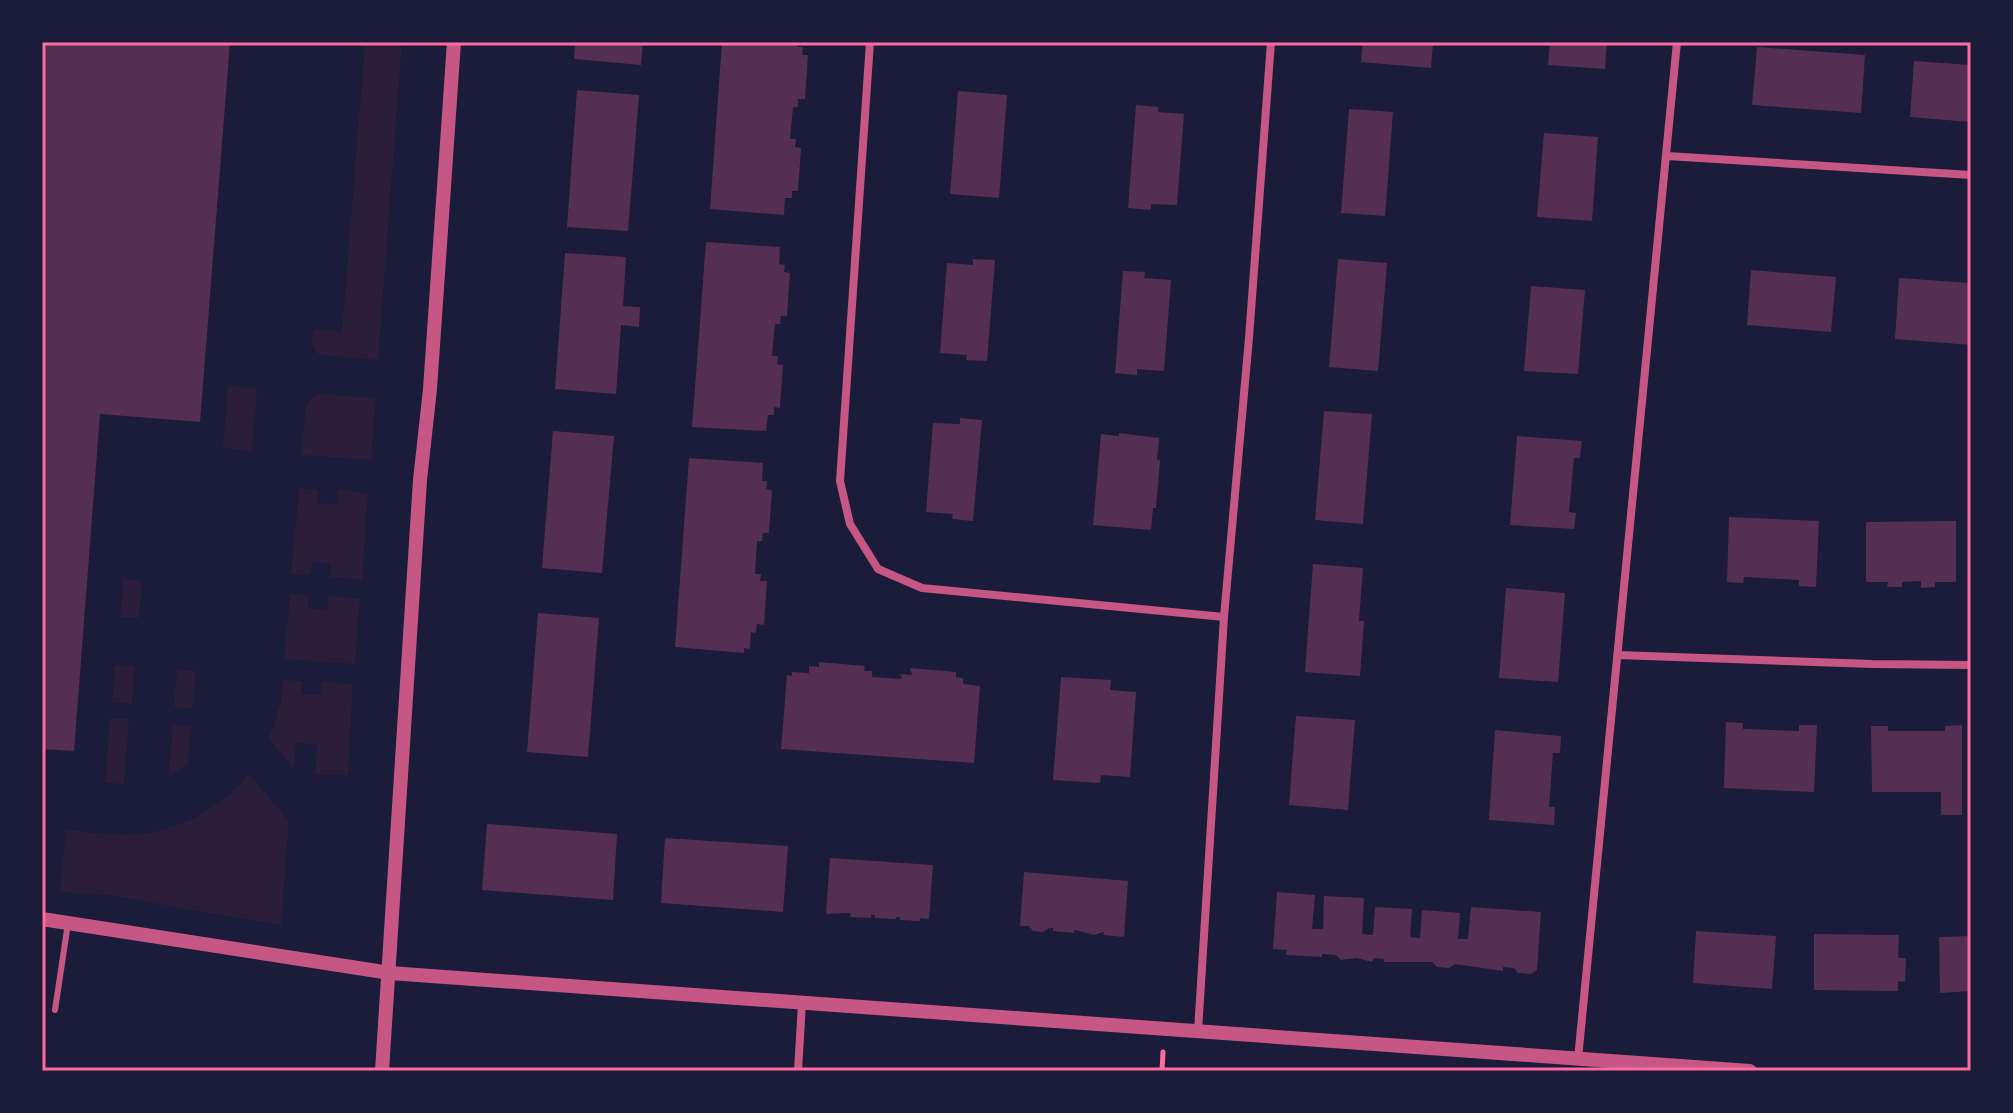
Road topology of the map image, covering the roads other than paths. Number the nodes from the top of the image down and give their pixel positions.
1 (454, 42) edge
2 (870, 42) edge
3 (1271, 42) edge
4 (1677, 42) edge
5 (1667, 156) junction
6 (1971, 175) edge
7 (1224, 617) junction
8 (1618, 655) junction
9 (1971, 665) edge
10 (42, 919) edge
11 (68, 923) junction
12 (390, 973) junction
13 (802, 1003) junction
14 (55, 1010) dead end
15 (1198, 1031) junction
16 (1578, 1059) junction
17 (382, 1071) edge
18 (798, 1071) edge
19 (1750, 1071) edge

1 - 12 street
2 - 7 street
3 - 7 street
4 - 5 street
5 - 6 street
5 - 8 street
7 - 15 street
8 - 9 street
8 - 16 street
10 - 11 street
11 - 12 street
11 - 14 lane
12 - 13 street
12 - 17 street
13 - 15 street
13 - 18 street
15 - 16 street
16 - 19 street

